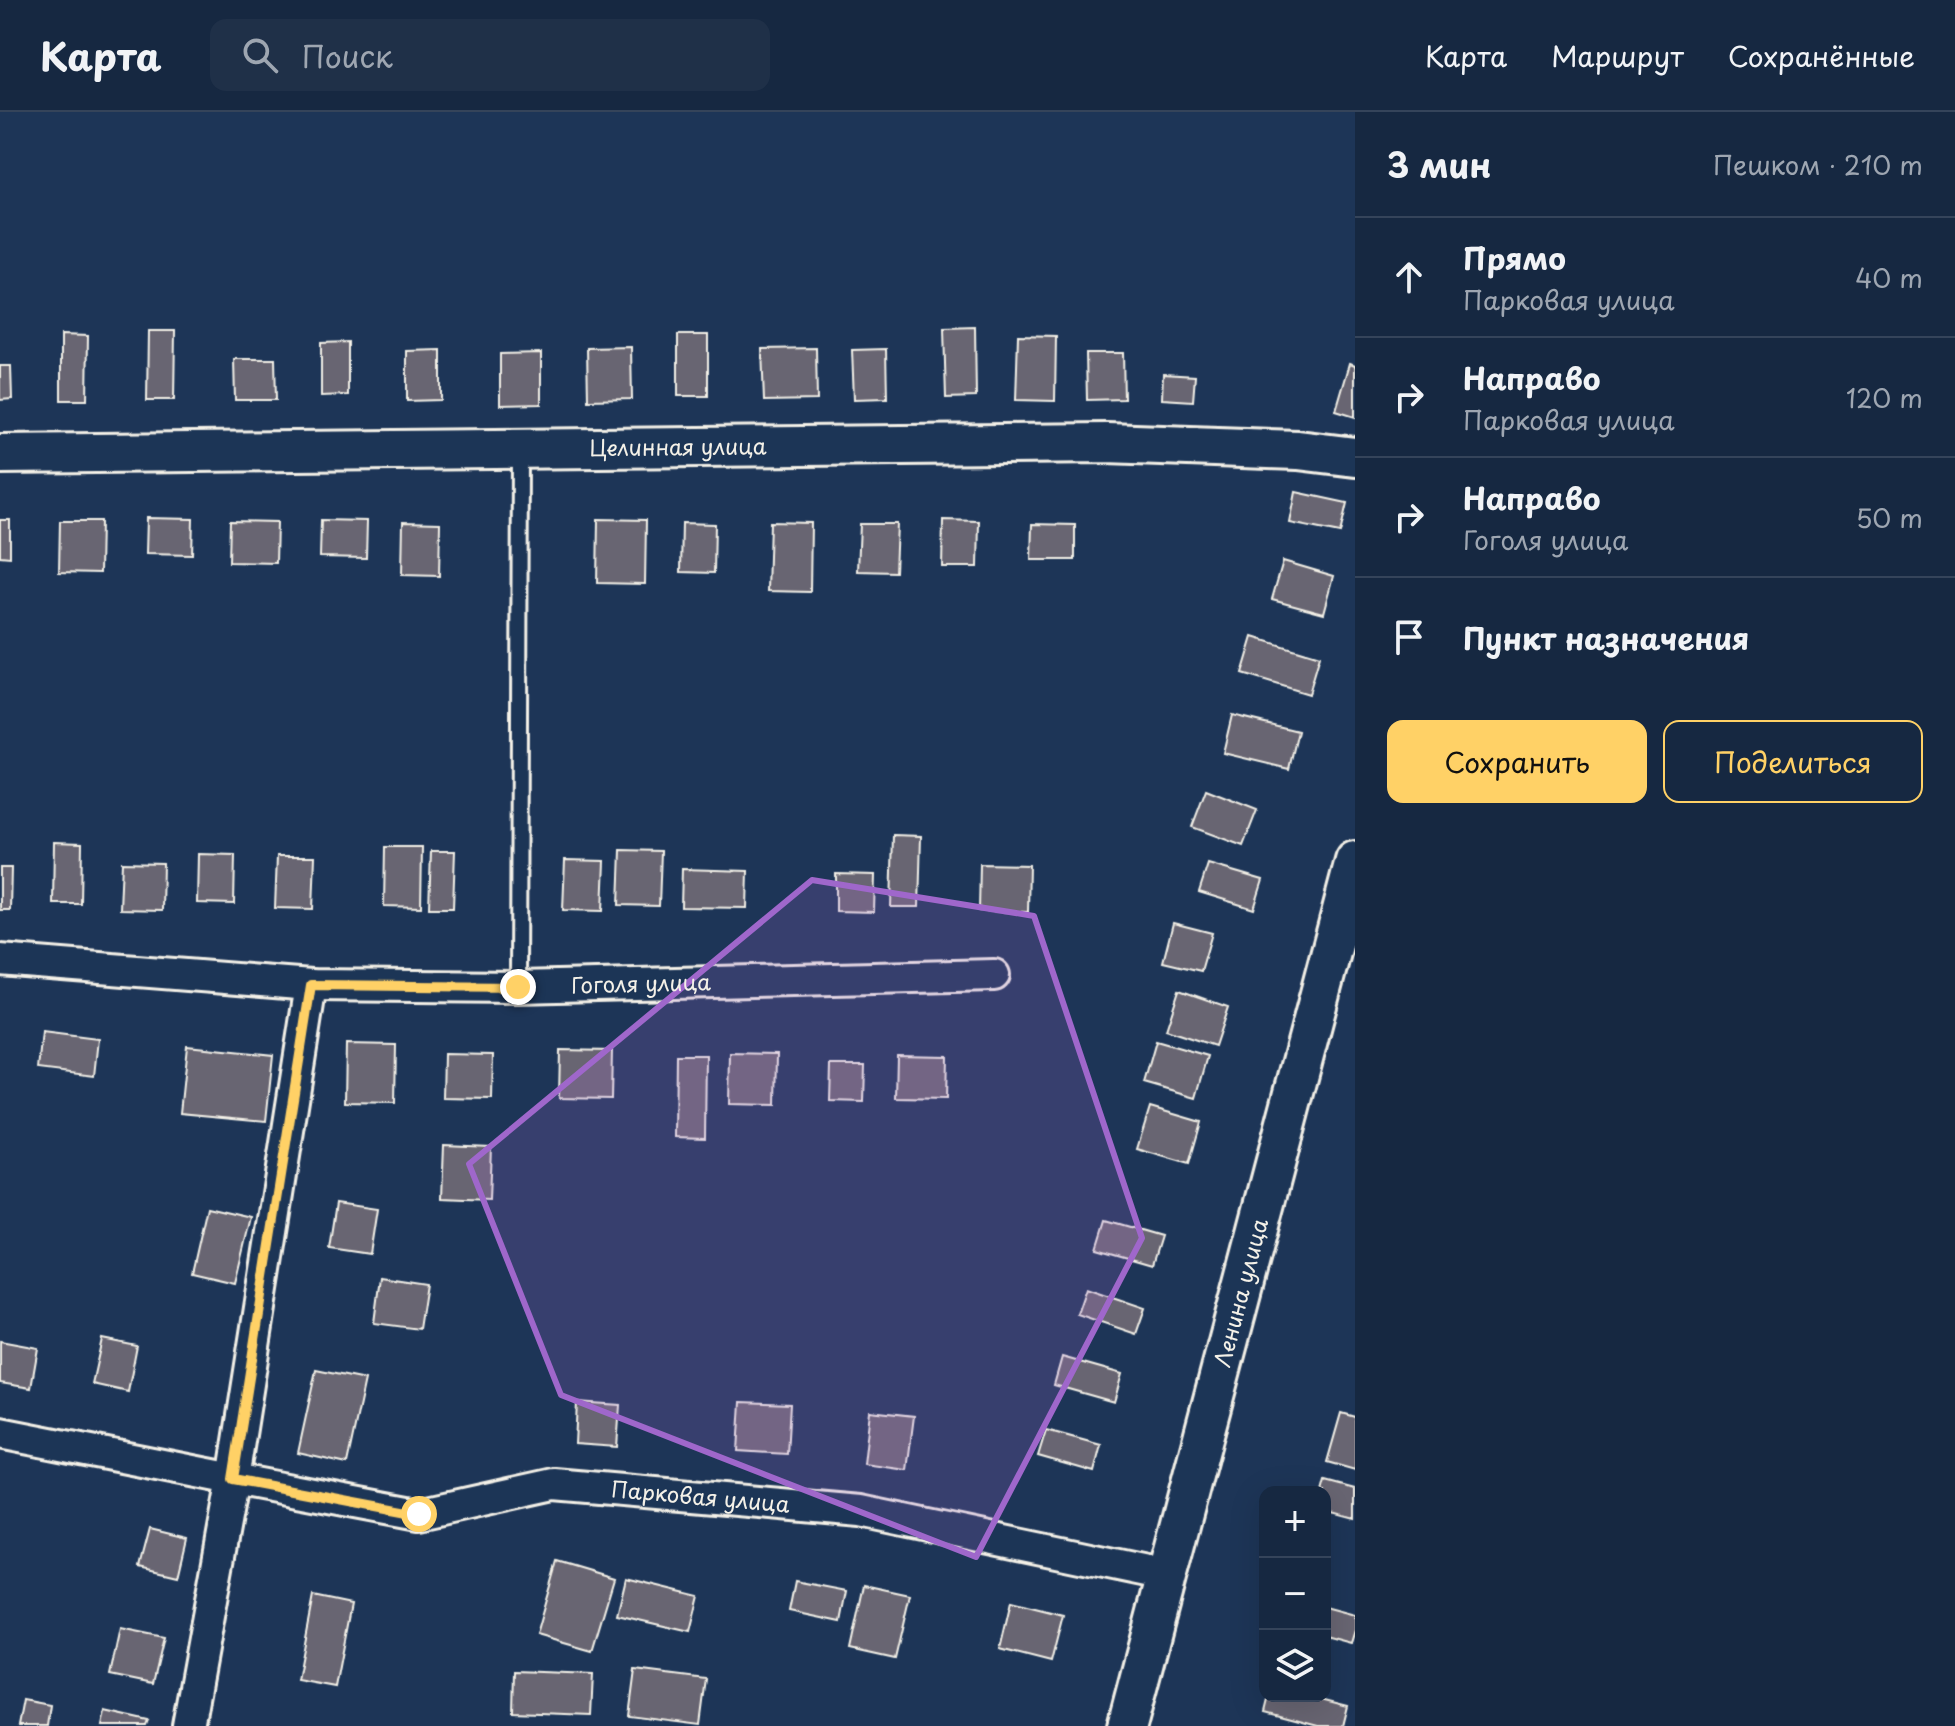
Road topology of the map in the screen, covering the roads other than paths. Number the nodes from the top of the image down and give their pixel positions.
1 (520, 449) junction
2 (0, 454) edge
3 (1355, 457) edge
4 (1355, 861) edge
5 (0, 960) edge
6 (994, 975) dead end
7 (311, 985) junction
8 (518, 987) junction
9 (0, 1433) edge
10 (233, 1479) junction
11 (1166, 1575) junction
12 (189, 1725) edge
13 (1127, 1726) edge

1 - 2 street, Целинная улица
1 - 3 street, Целинная улица
1 - 8 lane
4 - 11 street, Ленина улица
5 - 7 street, Гоголя улица
6 - 8 street, Гоголя улица
7 - 8 street, Гоголя улица
7 - 10 street
9 - 10 street, Парковая улица
10 - 11 street, Парковая улица
10 - 12 street
11 - 13 street, Ленина улица

